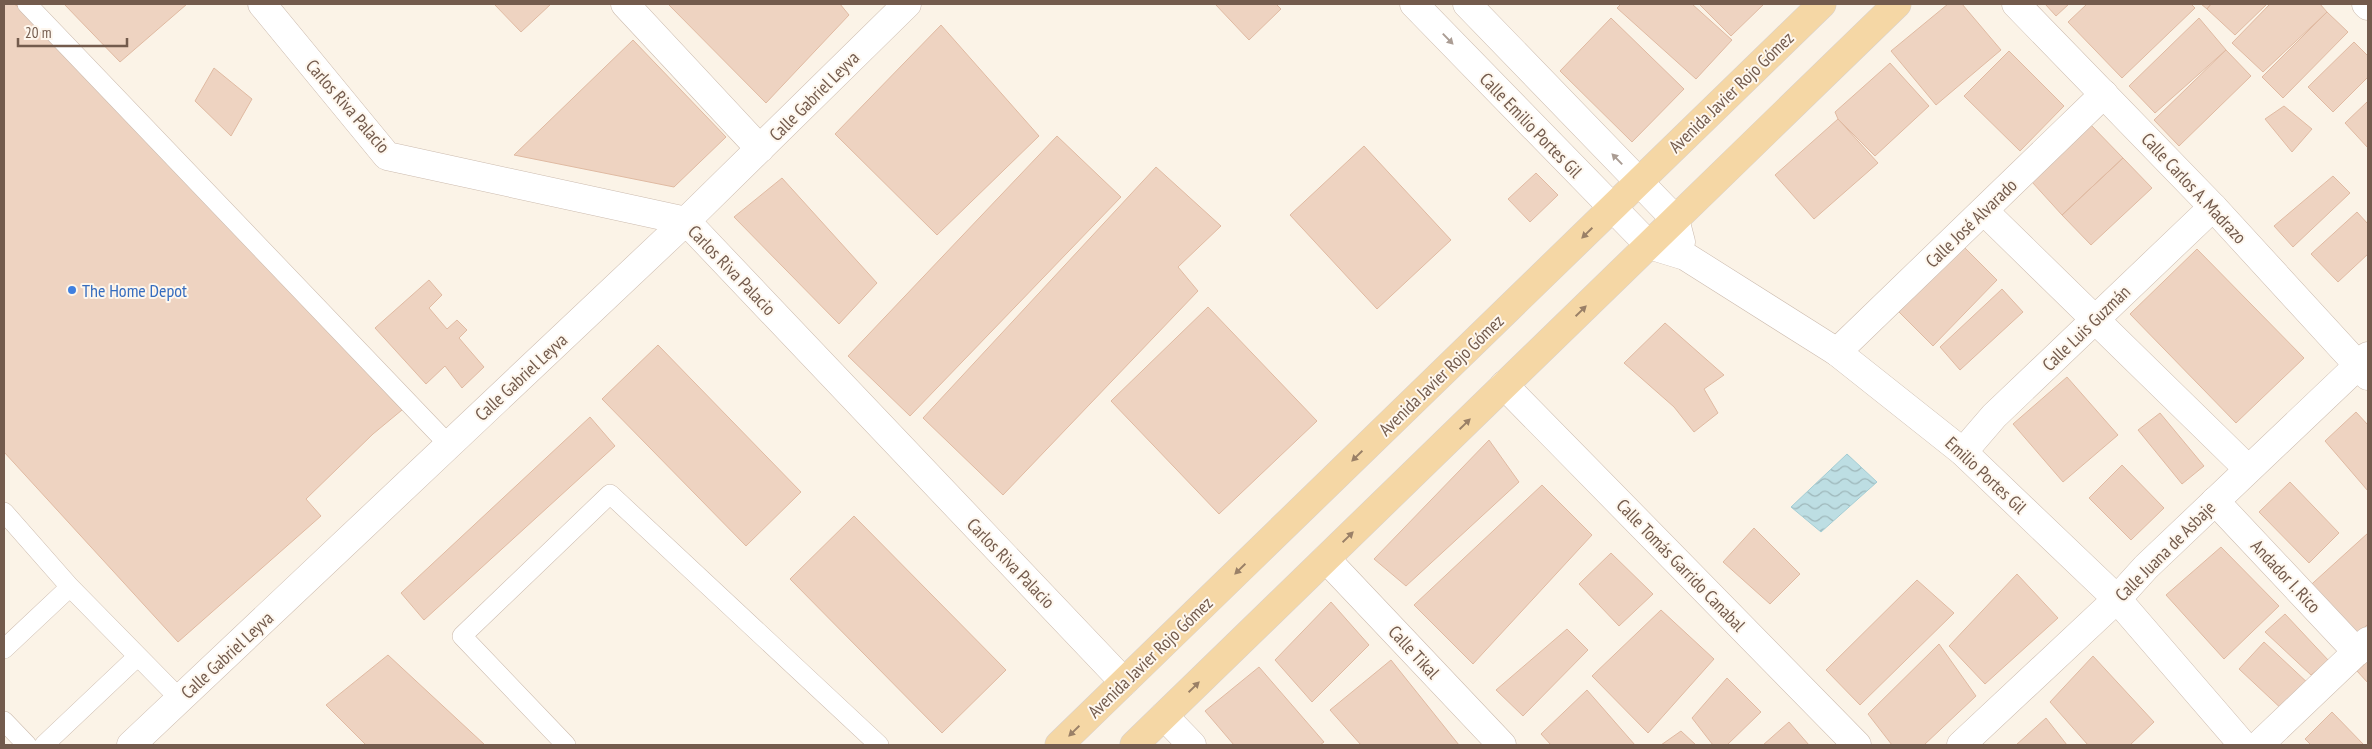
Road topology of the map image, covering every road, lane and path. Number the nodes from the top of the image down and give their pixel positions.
1 (27, 4) edge
2 (264, 4) edge
3 (625, 4) edge
4 (907, 4) edge
5 (1414, 4) edge
6 (1467, 4) edge
7 (1822, 4) edge
8 (1897, 4) edge
9 (2016, 4) edge
10 (2104, 94) junction
11 (760, 149) junction
12 (1639, 182) junction
13 (2213, 207) junction
14 (1612, 208) junction
15 (1984, 211) junction
16 (1675, 219) junction
17 (686, 221) junction
18 (1649, 245) junction
19 (1685, 256) junction
20 (2096, 319) junction
21 (1838, 352) junction
22 (2365, 366) edge
23 (1504, 386) junction
24 (449, 445) junction
25 (1963, 452) junction
26 (2248, 469) junction
27 (2215, 501) junction
28 (4, 512) edge
29 (1326, 559) junction
30 (70, 587) junction
31 (2118, 599) junction
32 (2363, 647) edge
33 (4, 649) edge
34 (137, 657) junction
35 (1124, 682) junction
36 (180, 699) junction
37 (1164, 716) junction
38 (4, 721) edge
39 (27, 745) edge
40 (44, 745) edge
41 (131, 745) edge
42 (566, 745) edge
43 (879, 745) edge
44 (1059, 745) edge
45 (1134, 745) edge
46 (1192, 745) edge
47 (1502, 745) edge
48 (1857, 745) edge
49 (1961, 745) edge
50 (2243, 745) edge
51 (2260, 745) edge

1 - 24 lane
2 - 17 street, Carlos Riva Palacio
3 - 11 street
4 - 11 street, Calle Gabriel Leyva
5 -> 14 street, Calle Emilio Portes Gil
12 -> 6 street
7 - 12 main road, Avenida Javier Rojo Gómez
8 - 16 main road
9 - 10 street, Calle Carlos A. Madrazo
10 - 13 street, Calle Carlos A. Madrazo
10 - 15 street, Calle José Alvarado
11 - 17 street, Calle Gabriel Leyva
12 - 14 main road, Avenida Javier Rojo Gómez
12 - 16 street
13 - 20 street, Calle Luis Guzmán
13 - 22 street, Calle Carlos A. Madrazo
14 - 18 street, Calle Emilio Portes Gil
14 -> 35 main road, Avenida Javier Rojo Gómez
15 - 20 street
15 - 21 street, Calle José Alvarado
16 - 18 main road
16 - 19 street
17 - 24 street, Calle Gabriel Leyva
17 - 35 street, Carlos Riva Palacio
18 - 19 street, Emilio Portes Gil
23 -> 18 main road
19 - 21 street, Emilio Portes Gil
20 - 25 street, Calle Luis Guzmán
20 - 26 street
21 - 25 street, Emilio Portes Gil
22 - 26 street, Calle Juana de Asbaje
29 -> 23 main road
23 - 48 street, Calle Tomás Garrido Canabal
24 - 36 street, Calle Gabriel Leyva
25 - 31 street, Emilio Portes Gil
26 - 27 street, Calle Juana de Asbaje
27 - 31 street, Calle Juana de Asbaje
27 - 32 street, Andador I. Rico
28 - 30 lane
37 -> 29 main road
29 - 47 street, Calle Tikal
30 - 33 lane
30 - 34 lane
31 - 49 street, Calle Juana de Asbaje
31 - 50 street, Emilio Portes Gil
32 - 51 street
34 - 36 lane
34 - 40 lane
35 -> 44 main road, Avenida Javier Rojo Gómez
36 - 41 street, Calle Gabriel Leyva
37 - 45 main road
37 - 46 street
38 - 39 lane
42 - 43 lane

